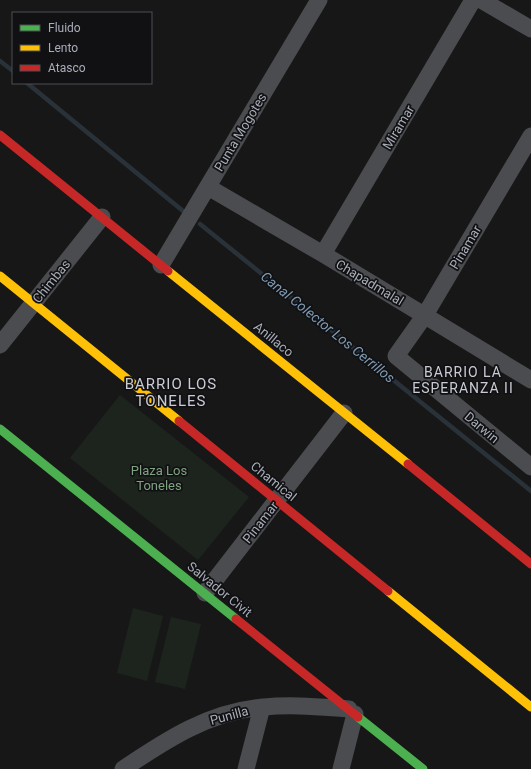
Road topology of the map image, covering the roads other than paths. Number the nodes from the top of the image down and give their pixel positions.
1 (319, 0) edge
2 (473, 0) edge
3 (481, 0) edge
4 (531, 29) edge
5 (0, 135) edge
6 (531, 136) edge
7 (208, 187) junction
8 (102, 217) junction
9 (323, 254) junction
10 (161, 265) junction
11 (0, 276) edge
12 (34, 303) junction
13 (424, 315) junction
14 (0, 345) edge
15 (396, 356) joint
16 (531, 380) edge
17 (344, 412) junction
18 (0, 429) edge
19 (531, 467) edge
20 (276, 500) junction
21 (531, 564) edge
22 (204, 593) junction
23 (262, 707) junction
24 (531, 707) edge
25 (352, 712) junction
26 (149, 752) junction
27 (123, 769) edge
28 (144, 769) edge
29 (246, 769) edge
30 (341, 769) edge
31 (423, 769) edge

1 - 7 street, Punta Mogotes
2 - 9 street, Miramar
3 - 4 street
5 - 8 street, Anillaco
6 - 13 street, Pinamar
7 - 9 street, Chapadmalal
7 - 10 street, Punta Mogotes
8 - 10 street, Anillaco
8 - 12 street, Chimbas
9 - 13 street, Chapadmalal
10 - 17 street, Anillaco
11 - 12 street, Chamical
12 - 14 street, Chimbas
12 - 20 street, Chamical
13 - 15 street, Pinamar
13 - 16 street, Chapadmalal
15 - 19 street, Darwin
17 - 20 street, Pinamar
17 - 21 street, Anillaco
18 - 22 street, Salvador Civit
20 - 22 street, Pinamar
20 - 24 street, Chamical
22 - 25 street, Salvador Civit
23 - 25 street, Punilla
23 - 26 street, Punilla
23 - 29 street
25 - 30 street
25 - 31 street, Salvador Civit
26 - 27 street, Punilla
26 - 28 street

